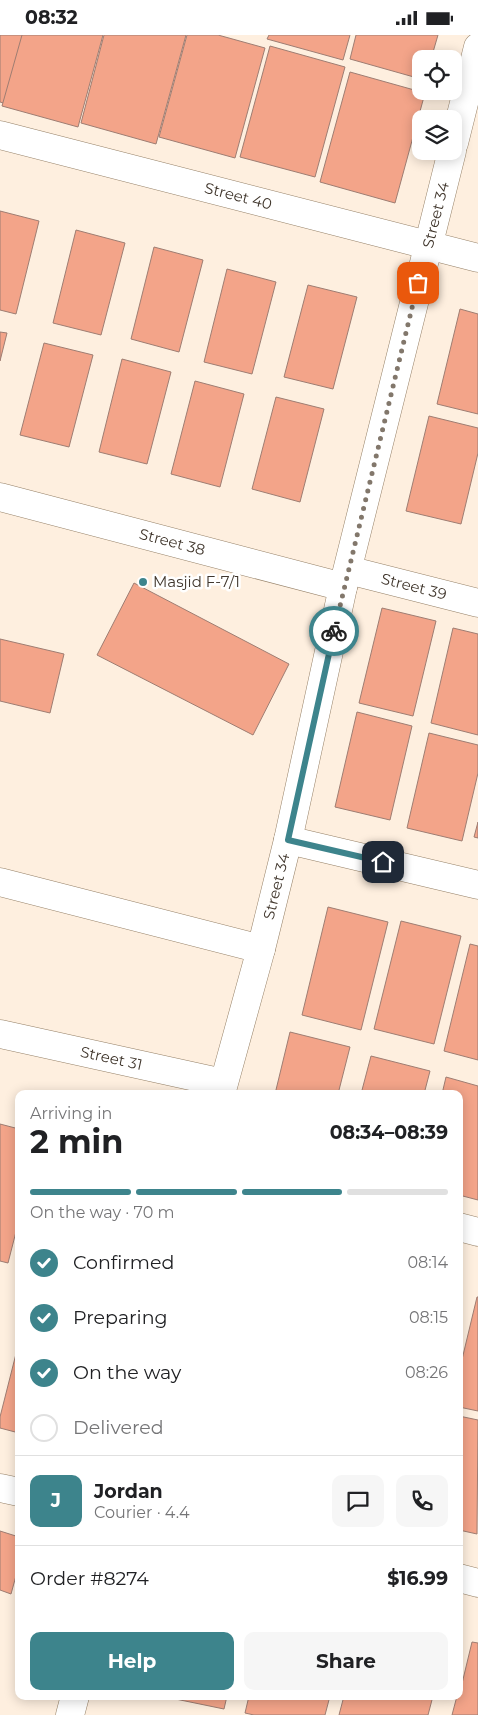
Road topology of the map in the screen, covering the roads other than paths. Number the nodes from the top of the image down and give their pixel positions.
1 (478, 47) edge
2 (462, 111) edge
3 (0, 135) edge
4 (450, 160) edge
5 (428, 245) junction
6 (478, 258) edge
7 (0, 497) edge
8 (345, 579) junction
9 (478, 603) edge
10 (288, 840) junction
11 (0, 882) edge
12 (478, 885) edge
13 (261, 949) junction
14 (0, 1034) edge
15 (222, 1089) edge
16 (463, 1228) edge
17 (478, 1232) edge
18 (0, 1488) edge
19 (15, 1491) edge
20 (463, 1579) edge
21 (478, 1583) edge
22 (74, 1700) edge
23 (70, 1715) edge

1 - 2 street
3 - 5 street, Street 40
4 - 5 street, Street 34
5 - 6 street, Street 40
5 - 8 street, Street 34
7 - 8 street, Street 38
8 - 9 street, Street 39
8 - 10 street, Street 34
10 - 12 street
10 - 13 street, Street 34
11 - 13 street
13 - 15 street, Street 34
14 - 15 street, Street 31
16 - 17 street
18 - 19 street
20 - 21 street
22 - 23 street

